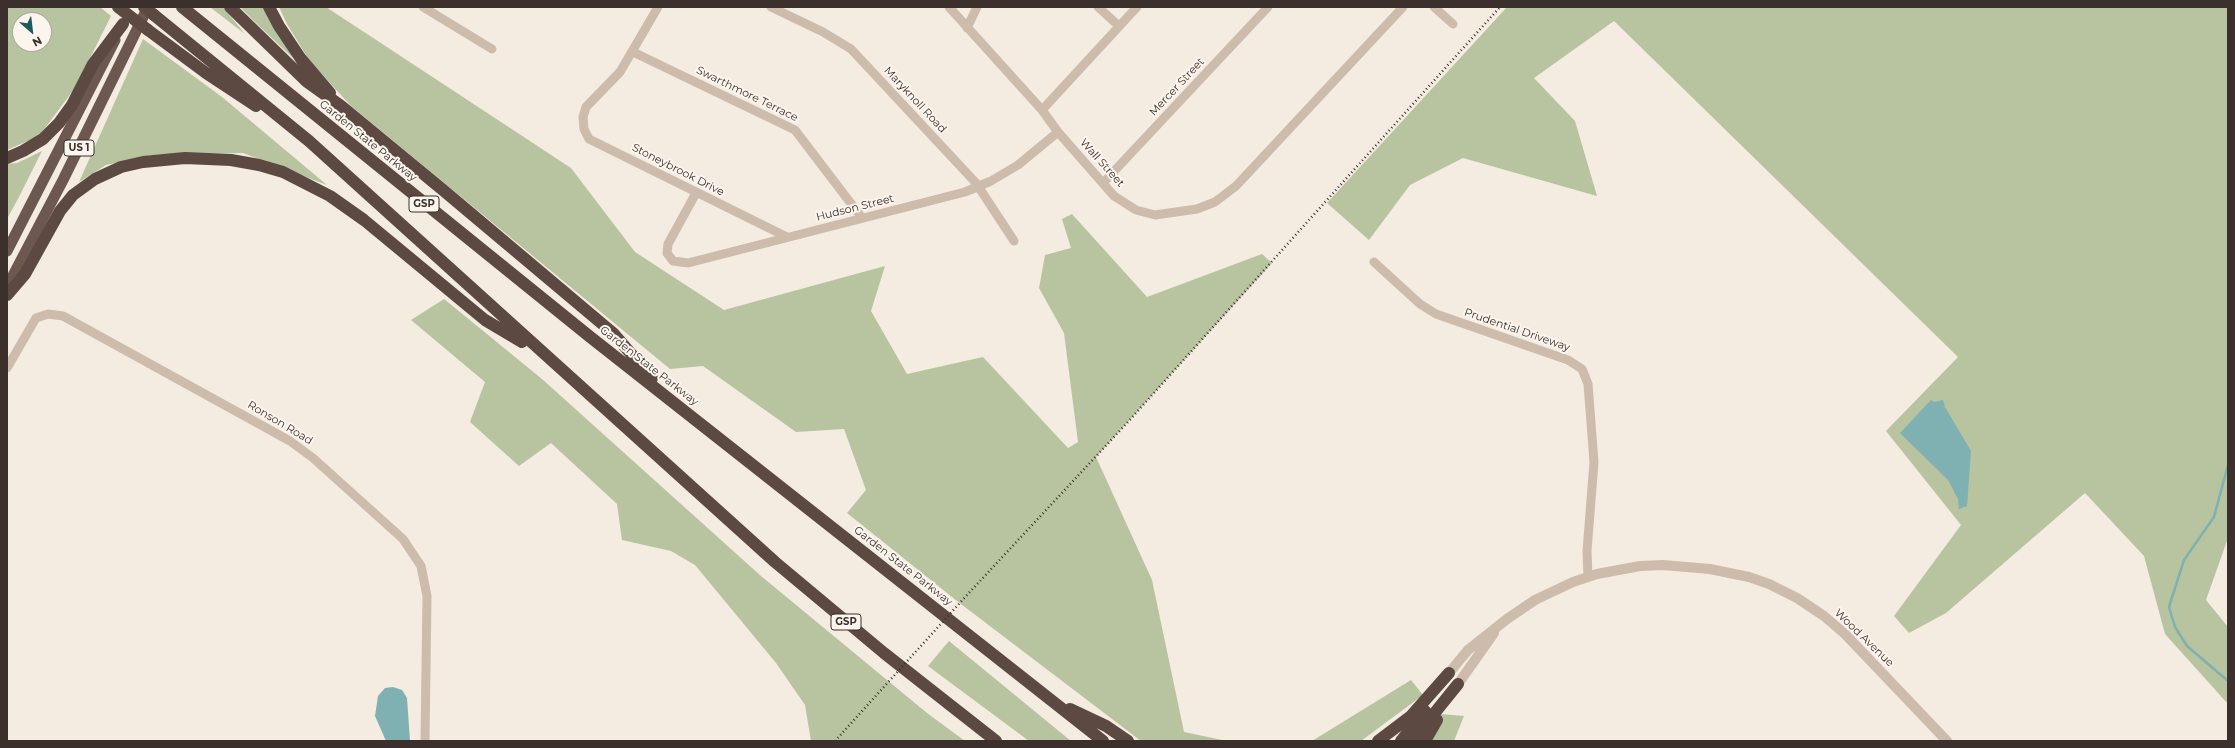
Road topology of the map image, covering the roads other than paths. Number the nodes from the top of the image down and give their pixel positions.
1 (118, 7) edge
2 (131, 7) edge
3 (144, 7) edge
4 (182, 7) edge
5 (230, 7) edge
6 (269, 7) edge
7 (423, 7) edge
8 (658, 7) edge
9 (770, 7) edge
10 (949, 7) edge
11 (978, 7) edge
12 (1098, 7) edge
13 (1137, 7) edge
14 (1268, 7) edge
15 (1403, 7) edge
16 (1434, 7) edge
17 (151, 11) edge
18 (123, 24) junction
19 (1453, 24) dead end
20 (1119, 26) junction
21 (968, 28) junction
22 (492, 49) dead end
23 (633, 52) junction
24 (341, 106) junction
25 (1042, 110) junction
26 (1058, 132) junction
27 (309, 141) junction
28 (7, 158) edge
29 (1103, 183) junction
30 (978, 186) junction
31 (696, 193) junction
32 (862, 218) junction
33 (787, 237) junction
34 (1014, 241) dead end
35 (7, 251) edge
36 (1374, 262) dead end
37 (7, 287) edge
38 (7, 295) edge
39 (544, 354) junction
40 (7, 368) edge
41 (668, 397) junction
42 (1588, 577) junction
43 (1498, 626) junction
44 (1449, 673) junction
45 (1458, 684) junction
46 (1052, 701) junction
47 (425, 741) edge
48 (996, 741) edge
49 (1103, 741) edge
50 (1128, 741) edge
51 (1378, 741) edge
52 (1401, 741) edge
53 (1412, 741) edge
54 (1425, 741) edge
55 (1947, 741) edge

1 - 27 highway, bridge
2 - 18 highway, US 1
3 - 17 highway, GSP, bridge
4 - 41 highway, Garden State Parkway / GSP
5 - 24 highway
6 - 24 highway
7 - 22 street
8 - 23 street
9 - 30 street, Maryknoll Road
10 - 21 street, Wall Street
11 - 21 street
12 - 20 street
13 - 20 street
14 - 29 street, Mercer Street
15 - 29 street, Wall Street
16 - 19 street
17 - 27 highway, GSP
17 - 37 highway, US 1
18 - 28 highway
18 - 35 highway, US 1
20 - 25 street
21 - 25 street, Wall Street
23 - 31 street, Stoneybrook Drive
23 - 32 street, Swarthmore Terrace
24 - 41 highway
25 - 26 street, Wall Street
26 - 29 street, Wall Street
26 - 30 street, Hudson Street
27 - 39 highway, GSP
30 - 32 street, Hudson Street
30 - 34 street, Maryknoll Road
31 - 33 street, Stoneybrook Drive
31 - 33 street, Hudson Street
32 - 33 street, Hudson Street
36 - 42 street, Prudential Driveway
38 - 39 highway
39 - 48 highway, GSP
40 - 47 street, Ronson Road
41 - 46 highway, Garden State Parkway / GSP
42 - 43 street, Wood Avenue
42 - 55 street, Wood Avenue
43 - 44 street, Wood Avenue
43 - 45 street, Wood Avenue
44 - 51 highway
44 - 52 highway
45 - 53 highway
45 - 54 highway
46 - 49 highway, Garden State Parkway / GSP
46 - 50 highway

